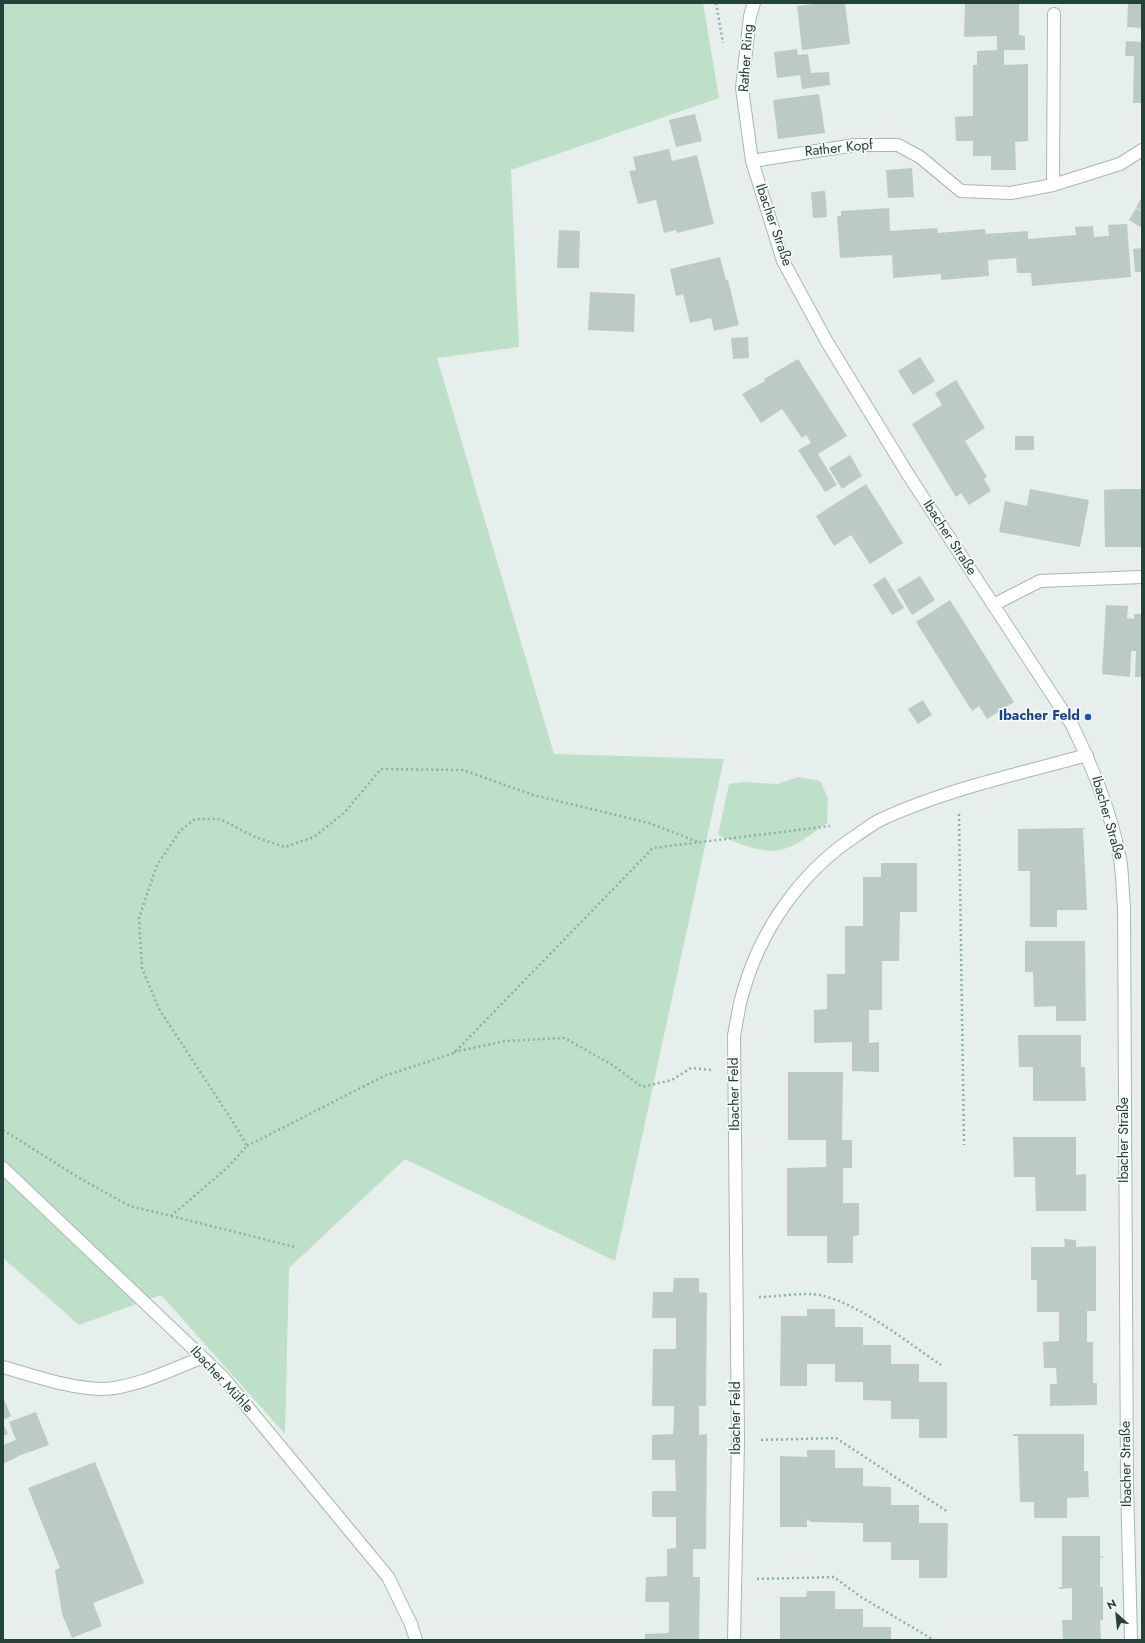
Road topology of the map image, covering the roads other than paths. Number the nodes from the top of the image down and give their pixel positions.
1 (754, 3) edge
2 (1054, 14) dead end
3 (1142, 150) edge
4 (752, 161) junction
5 (1053, 185) junction
6 (1142, 577) edge
7 (993, 605) junction
8 (1087, 755) junction
9 (3, 1168) edge
10 (201, 1358) junction
11 (3, 1367) edge
12 (416, 1640) edge
13 (734, 1640) edge
14 (1131, 1640) edge

1 - 4 street, Rather Ring
2 - 5 street
3 - 5 street, Rather Kopf
4 - 5 street, Rather Kopf
4 - 7 street, Ibacher Straße
6 - 7 street
7 - 8 street, Ibacher Straße
8 - 13 street, Ibacher Feld
8 - 14 street, Ibacher Straße
9 - 10 street, Ibacher Mühle
10 - 11 street
10 - 12 street, Ibacher Mühle

